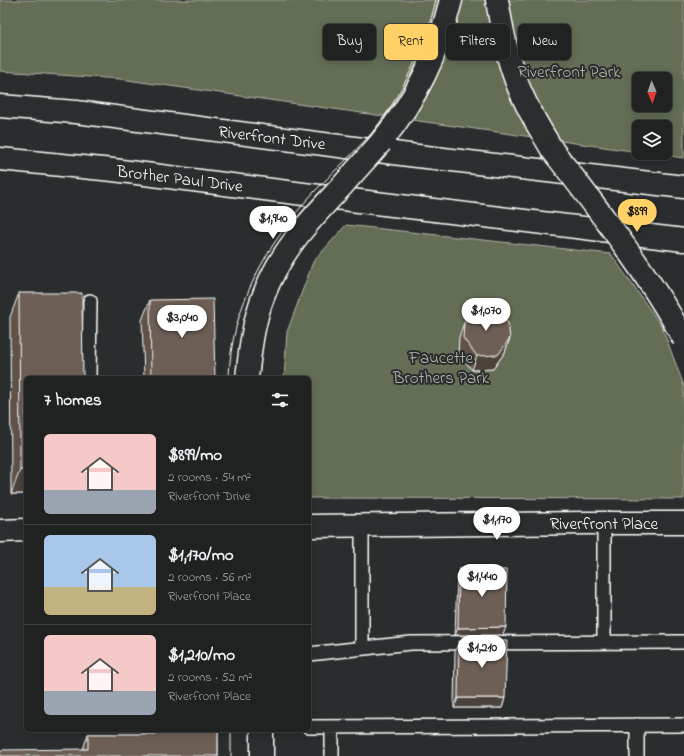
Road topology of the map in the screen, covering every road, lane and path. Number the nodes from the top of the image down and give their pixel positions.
1 (451, 0) edge
2 (497, 0) edge
3 (0, 106) edge
4 (0, 158) edge
5 (684, 188) edge
6 (684, 240) edge
7 (90, 301) dead end
8 (684, 339) edge
9 (90, 376) edge
10 (247, 376) edge
11 (604, 523) junction
12 (684, 523) edge
13 (362, 525) junction
14 (311, 526) edge
15 (24, 530) edge
16 (0, 531) edge
17 (604, 642) junction
18 (684, 642) edge
19 (362, 648) junction
20 (311, 654) edge
21 (636, 725) junction
22 (684, 725) edge
23 (311, 728) edge
24 (332, 728) junction
25 (262, 732) edge
26 (262, 756) edge
27 (332, 756) edge
28 (637, 756) edge

1 - 10 main road, bridge
2 - 8 main road, bridge
3 - 5 main road, Riverfront Drive
4 - 6 main road, Brother Paul Drive
7 - 9 lane
11 - 12 main road, Riverfront Place
11 - 13 main road, Riverfront Place
11 - 17 lane
13 - 14 main road, Riverfront Place
13 - 19 lane
15 - 16 main road
17 - 18 lane
17 - 19 lane
19 - 20 lane
21 - 22 lane
21 - 24 lane
21 - 28 lane
23 - 24 lane
24 - 27 lane
25 - 26 main road

